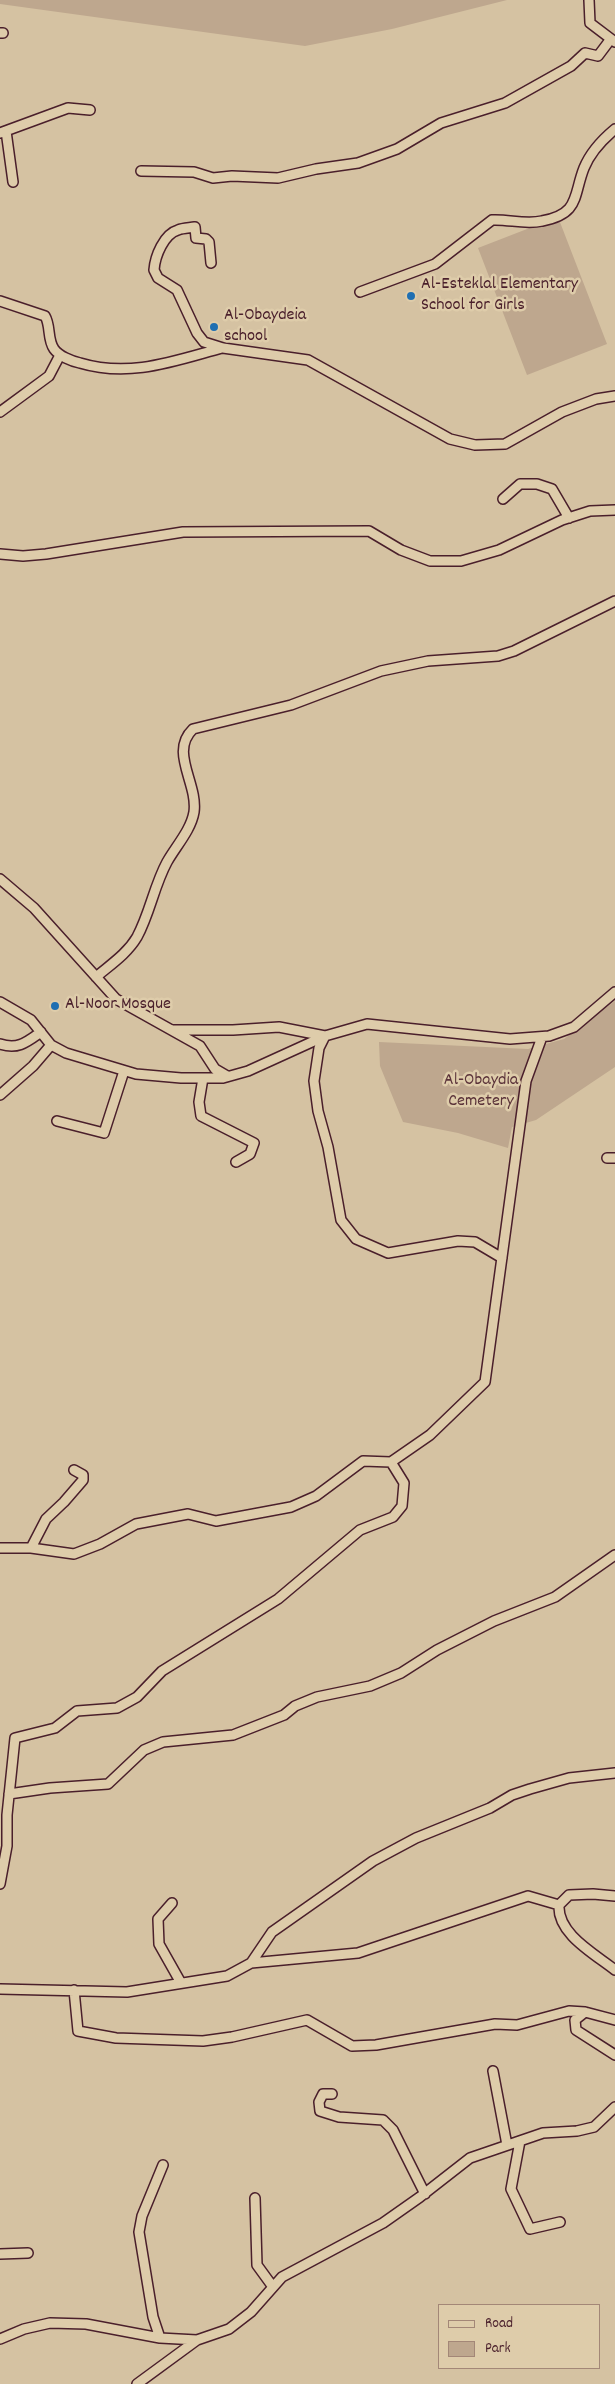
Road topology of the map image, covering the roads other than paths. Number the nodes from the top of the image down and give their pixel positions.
1 (589, 0) edge
2 (613, 41) edge
3 (90, 110) dead end
4 (615, 129) edge
5 (3, 132) edge
6 (141, 171) dead end
7 (13, 182) dead end
8 (211, 263) dead end
9 (360, 292) dead end
10 (0, 302) edge
11 (223, 348) junction
12 (60, 355) junction
13 (615, 396) edge
14 (0, 412) edge
15 (503, 499) dead end
16 (615, 510) edge
17 (569, 518) junction
18 (0, 554) edge
19 (615, 601) edge
20 (0, 879) edge
21 (96, 977) junction
22 (615, 992) edge
23 (0, 1002) edge
24 (173, 1030) junction
25 (41, 1032) junction
26 (324, 1036) junction
27 (542, 1037) junction
28 (0, 1044) edge
29 (51, 1045) junction
30 (124, 1071) junction
31 (228, 1076) junction
32 (203, 1078) junction
33 (0, 1095) edge
34 (57, 1121) dead end
35 (236, 1162) dead end
36 (502, 1258) junction
37 (391, 1462) junction
38 (74, 1470) dead end
39 (0, 1548) edge
40 (31, 1548) junction
41 (615, 1555) edge
42 (615, 1773) edge
43 (9, 1794) junction
44 (0, 1884) edge
45 (615, 1896) edge
46 (172, 1903) dead end
47 (559, 1905) junction
48 (251, 1963) junction
49 (615, 1970) edge
50 (181, 1984) junction
51 (0, 1989) edge
52 (74, 1990) junction
53 (586, 2012) junction
54 (615, 2020) edge
55 (615, 2055) edge
56 (493, 2071) dead end
57 (332, 2094) dead end
58 (615, 2107) edge
59 (520, 2141) junction
60 (507, 2145) junction
61 (163, 2165) dead end
62 (425, 2194) junction
63 (255, 2198) dead end
64 (560, 2222) dead end
65 (28, 2253) dead end
66 (0, 2254) edge
67 (273, 2287) junction
68 (160, 2338) junction
69 (0, 2339) edge
70 (197, 2340) junction
71 (137, 2384) edge

1 - 2 street
2 - 6 street
3 - 5 street
4 - 9 street
5 - 7 street
8 - 11 street
10 - 12 street
11 - 12 street
11 - 13 street
12 - 14 street
15 - 17 street
16 - 17 street
17 - 18 street
19 - 21 street
20 - 21 street
21 - 24 street
22 - 27 street
23 - 25 street
24 - 26 street
24 - 31 street
25 - 28 street
25 - 29 street
26 - 27 street
26 - 31 street
26 - 36 street
27 - 36 street
29 - 30 street
29 - 33 street
30 - 32 street
30 - 34 street
31 - 32 street
32 - 35 street
36 - 37 street
37 - 40 street
37 - 43 street
38 - 40 street
39 - 40 street
41 - 43 street
42 - 48 street
43 - 44 street
45 - 47 street
46 - 50 street
47 - 48 street
47 - 49 street
48 - 50 street
50 - 52 street
51 - 52 street
52 - 53 street
53 - 54 street
53 - 55 street
56 - 60 street
57 - 62 street
58 - 59 street
59 - 60 street
59 - 64 street
60 - 62 street
61 - 68 street
62 - 67 street
63 - 67 street
65 - 66 street
67 - 70 street
68 - 69 street
68 - 70 street
70 - 71 street

